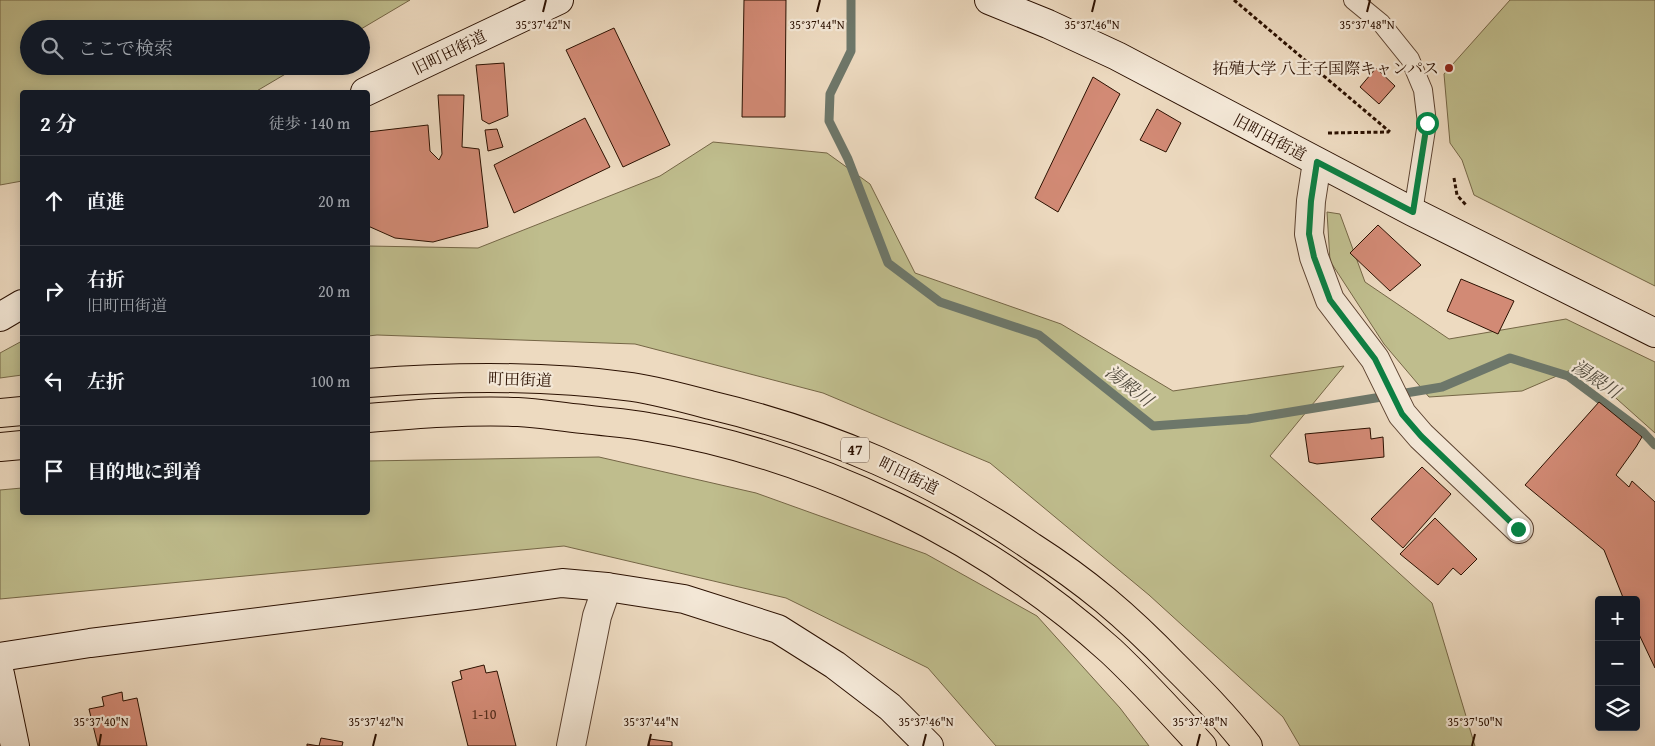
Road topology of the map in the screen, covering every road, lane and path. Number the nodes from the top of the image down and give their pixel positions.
1 (559, 0) edge
2 (990, 0) edge
3 (1234, 0) edge
4 (1353, 0) edge
5 (369, 90) edge
6 (1327, 134) dead end
7 (1317, 162) junction
8 (1454, 178) dead end
9 (1467, 207) dead end
10 (1413, 212) junction
11 (20, 305) edge
12 (0, 317) edge
13 (1655, 333) edge
14 (370, 383) edge
15 (20, 411) edge
16 (0, 412) edge
17 (370, 418) edge
18 (20, 445) edge
19 (0, 447) edge
20 (1518, 529) dead end
21 (607, 587) junction
22 (0, 656) edge
23 (0, 674) edge
24 (15, 746) edge
25 (571, 746) edge
26 (929, 746) edge
27 (1202, 746) edge
28 (1248, 746) edge

1 - 5 street, 旧町田街道
2 - 7 street, 旧町田街道
3 - 6 path
4 - 10 lane
7 - 10 street, 旧町田街道
7 - 20 street
8 - 9 path
10 - 13 street, 旧町田街道
11 - 12 street
14 - 28 main road, 町田街道 / 47
15 - 16 main road
17 - 27 main road, 町田街道 / 47
18 - 19 main road
21 - 22 street
21 - 25 street
21 - 26 street
23 - 24 street

